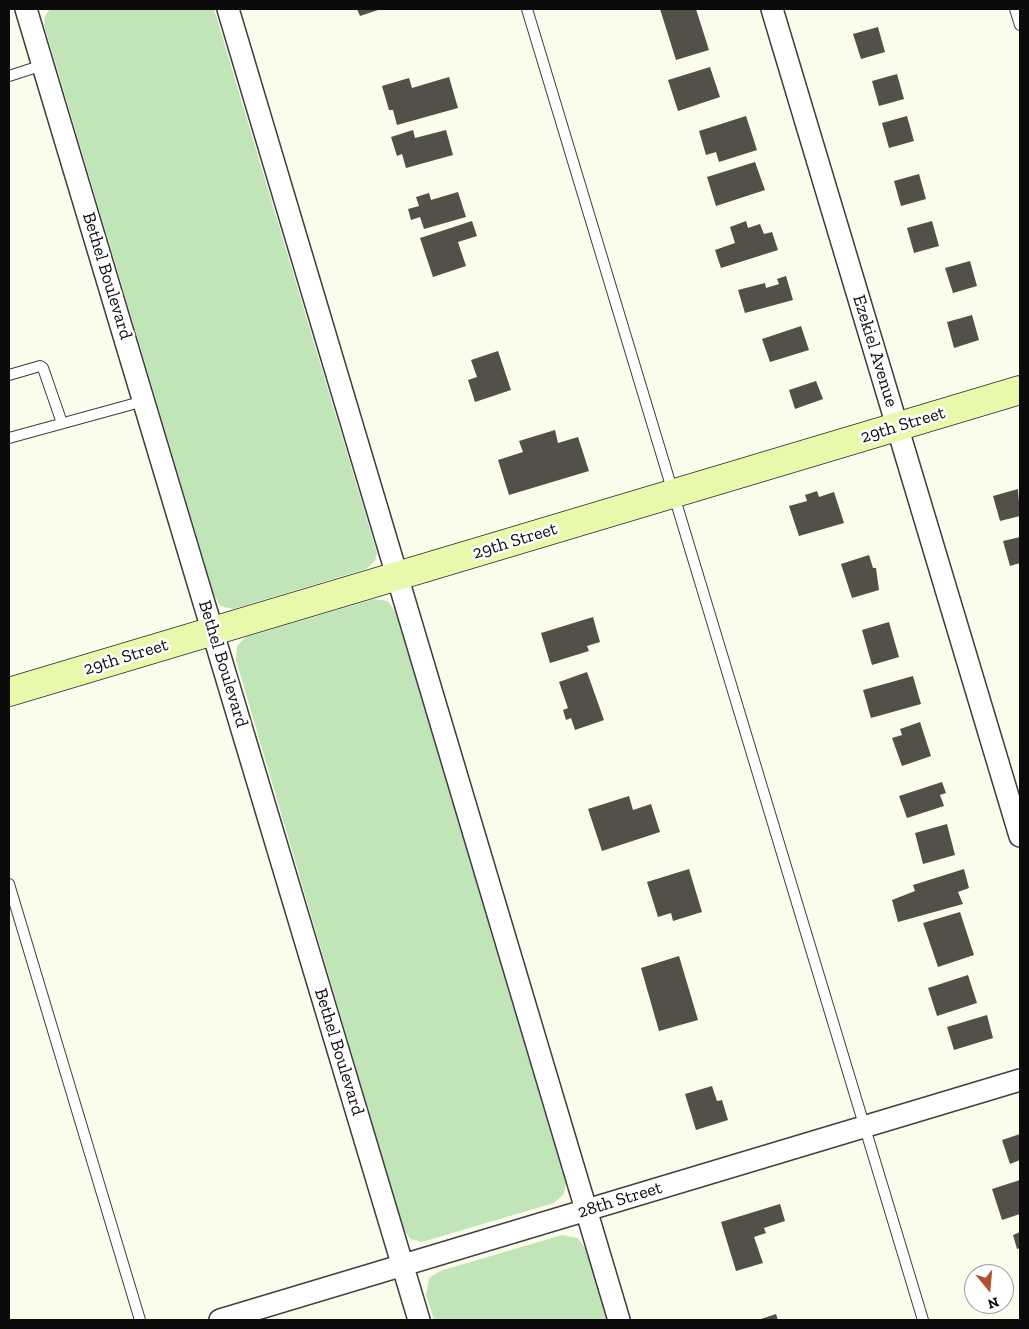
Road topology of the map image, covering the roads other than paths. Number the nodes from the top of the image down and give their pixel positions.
1 (26, 9) edge
2 (228, 9) edge
3 (527, 9) edge
4 (772, 9) edge
5 (1015, 9) edge
6 (1020, 25) edge
7 (43, 65) junction
8 (9, 76) edge
9 (9, 375) edge
10 (1020, 390) edge
11 (144, 401) junction
12 (62, 423) junction
13 (898, 427) junction
14 (9, 438) edge
15 (673, 494) junction
16 (397, 576) junction
17 (213, 631) junction
18 (9, 692) edge
19 (1020, 836) edge
20 (9, 884) edge
21 (1020, 1080) edge
22 (865, 1127) junction
23 (586, 1211) junction
24 (403, 1266) junction
25 (140, 1320) edge
26 (220, 1320) edge
27 (419, 1320) edge
28 (619, 1320) edge
29 (923, 1320) edge

1 - 7 street, Bethel Boulevard
2 - 16 street
3 - 15 lane
4 - 13 street, Ezekiel Avenue
5 - 6 lane
7 - 8 lane
7 - 11 street, Bethel Boulevard
9 - 12 lane
10 - 13 street, 29th Street
11 - 12 lane
11 - 17 street, Bethel Boulevard
12 - 14 lane
13 - 15 street, 29th Street
13 - 19 street, Ezekiel Avenue
15 - 16 street, 29th Street
15 - 22 lane
16 - 17 street, 29th Street
16 - 23 street
17 - 18 street, 29th Street
17 - 24 street, Bethel Boulevard
20 - 25 lane
21 - 22 street, 28th Street
22 - 23 street, 28th Street
22 - 29 lane
23 - 24 street, 28th Street
23 - 28 street
24 - 26 street, 28th Street
24 - 27 street, Bethel Boulevard

